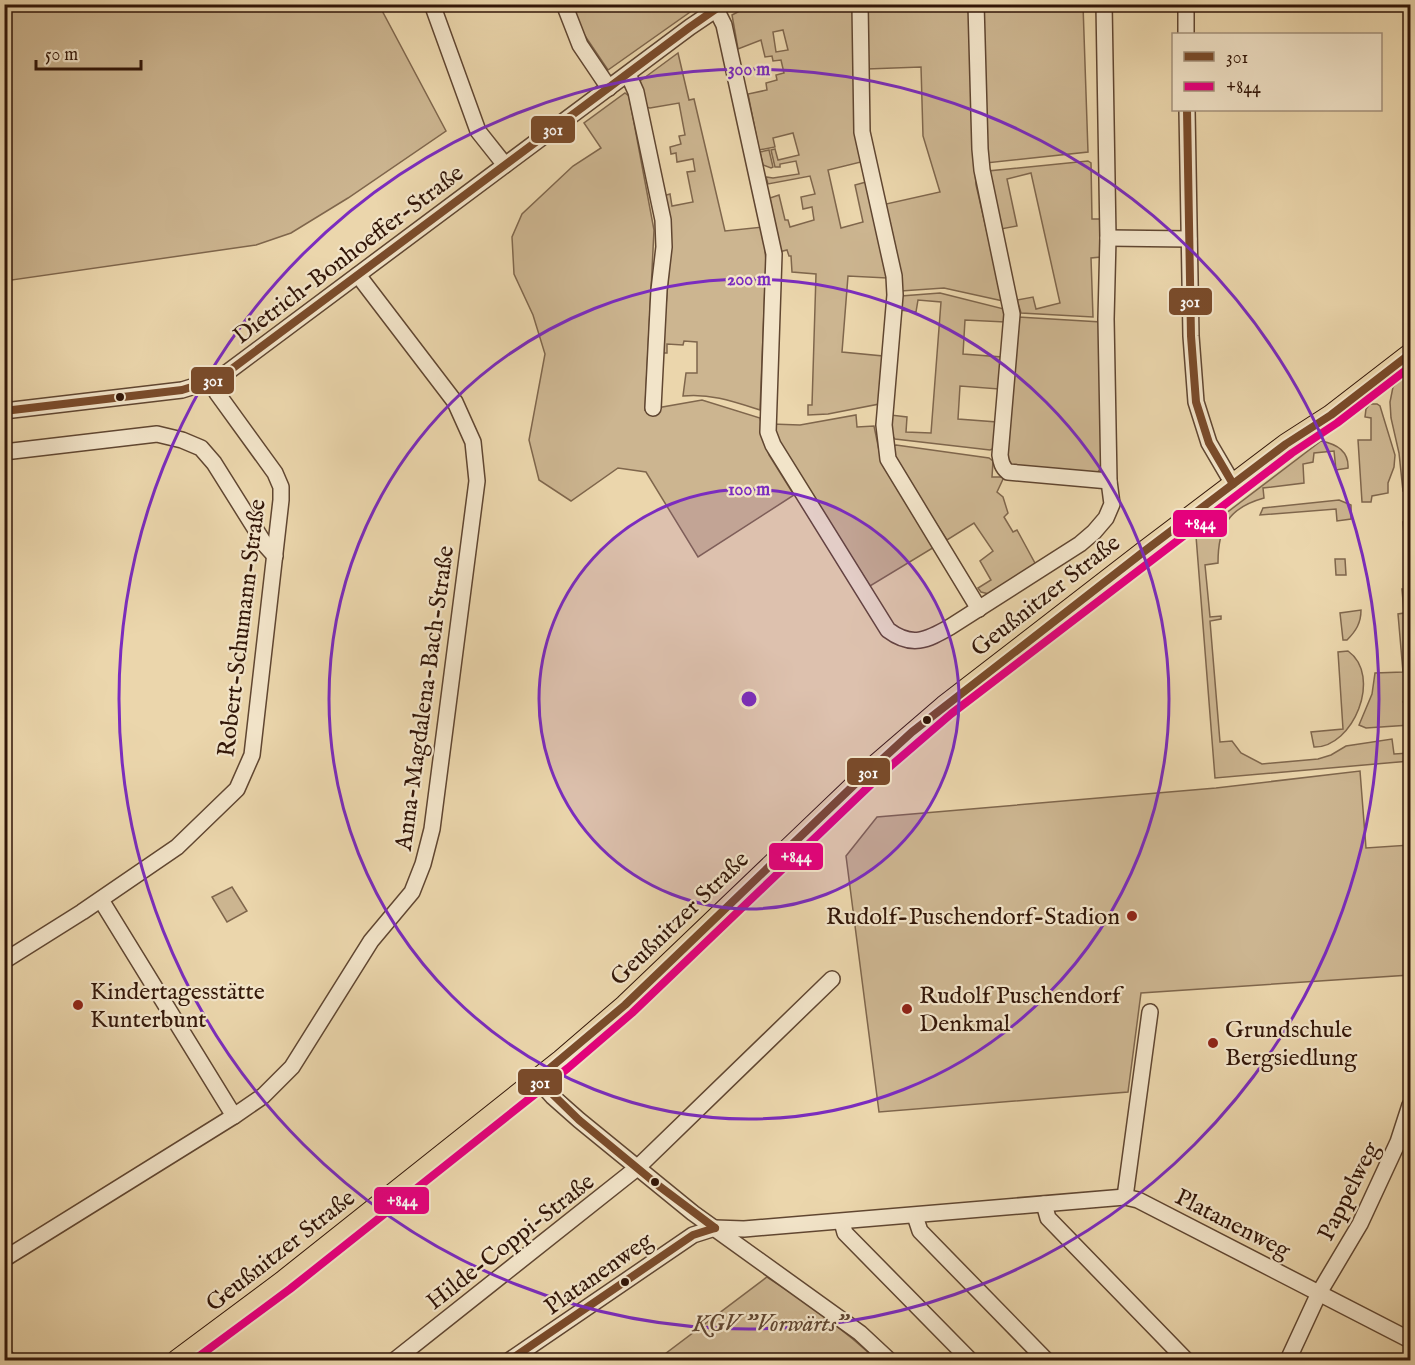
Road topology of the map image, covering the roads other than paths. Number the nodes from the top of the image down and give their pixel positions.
1 (432, 4) edge
2 (564, 4) edge
3 (860, 4) edge
4 (976, 4) edge
5 (1104, 4) edge
6 (1186, 4) edge
7 (720, 7) edge
8 (1186, 33) edge
9 (627, 74) junction
10 (609, 88) junction
11 (1187, 111) edge
12 (505, 165) junction
13 (1108, 238) junction
14 (1189, 239) junction
15 (358, 275) junction
16 (1410, 354) edge
17 (211, 381) junction
18 (653, 408) dead end
19 (4, 411) edge
20 (4, 453) edge
21 (1109, 481) junction
22 (1233, 484) junction
23 (275, 556) junction
24 (979, 609) junction
25 (102, 900) junction
26 (4, 961) edge
27 (832, 979) dead end
28 (1150, 1012) dead end
29 (537, 1079) junction
30 (1410, 1105) edge
31 (234, 1116) junction
32 (637, 1168) junction
33 (1125, 1197) junction
34 (1044, 1204) junction
35 (915, 1216) junction
36 (842, 1222) junction
37 (715, 1228) junction
38 (4, 1258) edge
39 (1319, 1293) junction
40 (1410, 1340) edge
41 (4, 1355) edge
42 (8, 1360) edge
43 (177, 1360) edge
44 (395, 1360) edge
45 (510, 1360) edge
46 (889, 1360) edge
47 (970, 1360) edge
48 (1046, 1360) edge
49 (1186, 1360) edge
50 (1288, 1360) edge

1 - 12 street
2 - 10 street
3 - 24 street
4 - 21 street
5 - 13 street, Dietrich-Bonhoeffer-Straße
6 - 8 street
7 - 9 street, Dietrich-Bonhoeffer-Straße
7 - 24 street, Dietrich-Bonhoeffer-Straße
9 - 10 street, Dietrich-Bonhoeffer-Straße
9 - 18 street
10 - 12 street, Dietrich-Bonhoeffer-Straße
11 - 14 street
12 - 15 street, Dietrich-Bonhoeffer-Straße
13 - 14 street
13 - 21 street, Dietrich-Bonhoeffer-Straße
14 - 22 street
15 - 17 street, Dietrich-Bonhoeffer-Straße
15 - 31 street, Anna-Magdalena-Bach-Straße
16 - 22 main road, Geußnitzer Straße
17 - 19 street, Dietrich-Bonhoeffer-Straße
17 - 23 street, Robert-Schumann-Straße
20 - 23 street
21 - 24 street, Dietrich-Bonhoeffer-Straße
22 - 29 main road, Geußnitzer Straße
23 - 25 street, Robert-Schumann-Straße
25 - 26 street, Robert-Schumann-Straße
25 - 31 street
27 - 32 street, Hilde-Coppi-Straße
28 - 33 street
29 - 32 street
29 - 43 main road, Geußnitzer Straße
30 - 39 street, Pappelweg
31 - 38 street, Anna-Magdalena-Bach-Straße
32 - 37 street
32 - 44 street, Hilde-Coppi-Straße
33 - 34 street, Platanenweg
33 - 39 street, Platanenweg
34 - 35 street, Platanenweg
34 - 49 street
35 - 36 street, Platanenweg
35 - 48 street
36 - 37 street, Platanenweg
36 - 47 street
37 - 45 street, Platanenweg
37 - 46 street
39 - 40 street, Platanenweg
39 - 50 street
41 - 42 street

